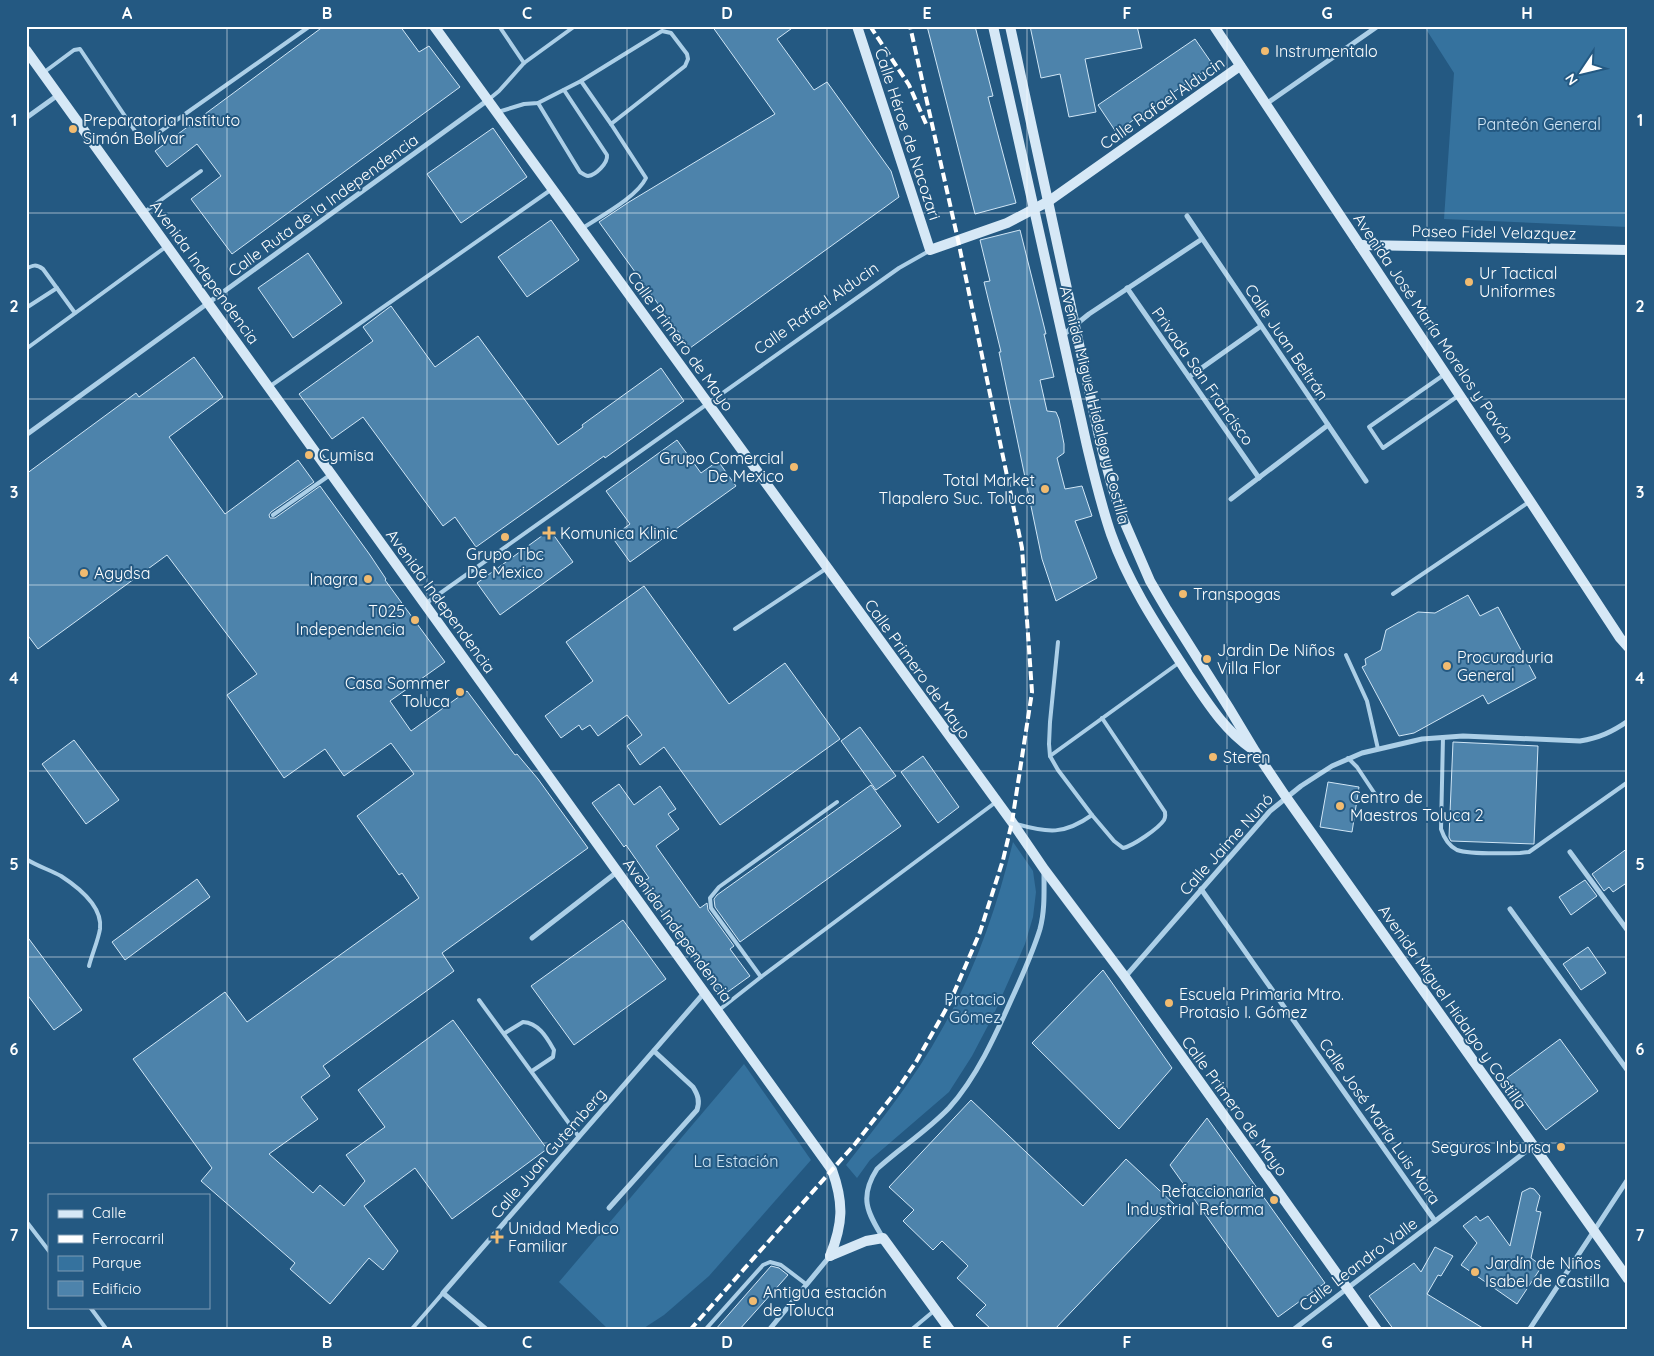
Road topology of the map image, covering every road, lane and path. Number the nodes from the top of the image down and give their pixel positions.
1 (310, 26) edge
2 (434, 26) edge
3 (499, 26) edge
4 (575, 26) edge
5 (858, 26) edge
6 (993, 26) edge
7 (1010, 26) edge
8 (1214, 26) edge
9 (1378, 26) edge
10 (26, 50) edge
11 (524, 63) junction
12 (1240, 66) junction
13 (43, 73) junction
14 (581, 81) junction
15 (564, 90) junction
16 (59, 95) junction
17 (488, 100) junction
18 (538, 103) junction
19 (1266, 104) junction
20 (1029, 110) junction
21 (497, 112) junction
22 (1012, 114) junction
23 (26, 118) edge
24 (611, 124) junction
25 (200, 172) dead end
26 (552, 189) junction
27 (1049, 201) junction
28 (1034, 210) junction
29 (143, 213) junction
30 (1186, 216) dead end
31 (581, 229) junction
32 (1202, 239) junction
33 (1360, 245) junction
34 (167, 246) junction
35 (930, 250) junction
36 (1628, 250) edge
37 (26, 269) edge
38 (57, 288) junction
39 (1128, 288) junction
40 (1628, 288) edge
41 (208, 303) junction
42 (26, 308) edge
43 (75, 313) junction
44 (1075, 324) junction
45 (1261, 326) junction
46 (1061, 336) junction
47 (26, 348) edge
48 (1446, 374) junction
49 (1189, 377) junction
50 (269, 387) junction
51 (1460, 394) junction
52 (708, 404) junction
53 (1328, 425) junction
54 (26, 435) edge
55 (332, 473) junction
56 (1259, 478) junction
57 (1366, 481) dead end
58 (1231, 499) dead end
59 (1530, 501) junction
60 (273, 515) dead end
61 (827, 568) junction
62 (1394, 594) dead end
63 (425, 604) junction
64 (735, 629) dead end
65 (1058, 642) dead end
66 (1628, 647) edge
67 (1346, 655) dead end
68 (1181, 662) junction
69 (1102, 718) junction
70 (1628, 721) edge
71 (1443, 736) junction
72 (1378, 748) junction
73 (1255, 751) junction
74 (1050, 756) junction
75 (1348, 758) junction
76 (1628, 782) edge
77 (1286, 797) junction
78 (1377, 797) dead end
79 (837, 802) dead end
80 (996, 802) junction
81 (1092, 815) junction
82 (1012, 822) junction
83 (1570, 852) dead end
84 (26, 859) edge
85 (1044, 869) junction
86 (618, 872) junction
87 (1201, 889) junction
88 (1510, 909) dead end
89 (1628, 931) edge
90 (532, 938) dead end
91 (89, 966) dead end
92 (761, 977) junction
93 (1125, 977) junction
94 (704, 993) junction
95 (479, 1000) dead end
96 (718, 1011) junction
97 (505, 1033) junction
98 (654, 1051) junction
99 (532, 1071) junction
100 (1628, 1071) edge
101 (579, 1136) junction
102 (1533, 1146) junction
103 (1628, 1180) edge
104 (609, 1208) dead end
105 (26, 1221) edge
106 (1435, 1221) junction
107 (1594, 1232) junction
108 (883, 1238) junction
109 (48, 1250) edge
110 (830, 1256) junction
111 (1628, 1279) edge
112 (806, 1284) junction
113 (1347, 1288) junction
114 (443, 1294) junction
115 (91, 1308) edge
116 (935, 1310) junction
117 (107, 1330) edge
118 (411, 1330) edge
119 (487, 1330) edge
120 (705, 1330) edge
121 (768, 1330) edge
122 (911, 1330) edge
123 (950, 1330) edge
124 (1292, 1330) edge
125 (1377, 1330) edge
126 (1530, 1330) edge

1 - 13 lane
2 - 17 main road, Calle Primero de Mayo
3 - 11 lane
4 - 11 lane
5 - 35 main road, Calle Héroe de Nacozari
6 - 22 main road, Avenida Miguel Hidalgo y Costilla
7 - 20 main road, Avenida Miguel Hidalgo y Costilla
8 - 12 main road, Avenida José María Morelos y Pavón
9 - 19 street
10 - 13 main road, Avenida Independencia
11 - 17 lane
12 - 19 main road, Avenida José María Morelos y Pavón
12 - 27 main road, Calle Rafael Alducin
13 - 16 main road, Avenida Independencia
14 - 15 lane
14 - 24 lane
14 - 24 lane
15 - 18 lane
15 - 18 lane
16 - 23 street
16 - 29 main road, Avenida Independencia
17 - 21 main road, Calle Primero de Mayo
17 - 41 street, Calle Ruta de la Independencia
18 - 21 lane
19 - 33 main road, Avenida José María Morelos y Pavón
20 - 22 main road
20 - 27 main road, Avenida Miguel Hidalgo y Costilla
21 - 26 main road, Calle Primero de Mayo
22 - 28 main road, Avenida Miguel Hidalgo y Costilla
24 - 31 lane
25 - 29 lane
26 - 31 main road, Calle Primero de Mayo
26 - 50 lane
27 - 28 main road, Calle Rafael Alducin
27 - 44 main road, Avenida Miguel Hidalgo y Costilla
28 - 35 main road, Calle Rafael Alducin
28 - 46 main road, Avenida Miguel Hidalgo y Costilla
29 - 34 main road, Avenida Independencia
30 - 32 street, Calle Juan Beltrán
31 - 52 main road, Calle Primero de Mayo
32 - 39 street
32 - 45 street, Calle Juan Beltrán
33 - 36 main road, Paseo Fidel Velazquez
33 - 48 main road, Avenida José María Morelos y Pavón
34 - 41 main road, Avenida Independencia
34 - 43 lane
35 - 52 lane, Calle Rafael Alducin
36 - 40 lane
37 - 38 lane
38 - 42 lane
38 - 43 lane
39 - 44 street
39 - 49 street, Privada San Francisco
41 - 50 main road, Avenida Independencia
41 - 54 street, Calle Ruta de la Independencia
43 - 47 lane
44 - 46 street
44 - 73 main road, Avenida Miguel Hidalgo y Costilla
45 - 49 street
45 - 53 street, Calle Juan Beltrán
46 - 68 main road, Avenida Miguel Hidalgo y Costilla
48 - 51 main road, Avenida José María Morelos y Pavón
48 - 51 lane
49 - 56 street, Privada San Francisco
50 - 55 main road, Avenida Independencia
51 - 59 main road, Avenida José María Morelos y Pavón
52 - 61 main road, Calle Primero de Mayo
52 - 63 lane, Calle Rafael Alducin
53 - 56 street
53 - 57 street, Calle Juan Beltrán
55 - 60 lane
55 - 63 main road, Avenida Independencia
56 - 58 street
59 - 62 lane
59 - 66 main road, Avenida José María Morelos y Pavón
61 - 64 lane
61 - 80 main road, Calle Primero de Mayo
63 - 86 main road, Avenida Independencia
65 - 74 lane
67 - 72 lane
68 - 69 lane
68 - 73 main road, Avenida Miguel Hidalgo y Costilla
69 - 74 lane
69 - 81 lane
70 - 71 street, Calle Jaime Nunó
71 - 72 street, Calle Jaime Nunó
71 - 76 lane
72 - 75 street, Calle Jaime Nunó
73 - 77 main road, Avenida Miguel Hidalgo y Costilla
74 - 81 lane
75 - 77 street, Calle Jaime Nunó
75 - 78 lane
77 - 87 street, Calle Jaime Nunó
77 - 102 main road, Avenida Miguel Hidalgo y Costilla
79 - 92 lane
80 - 82 main road, Calle Primero de Mayo
80 - 92 lane
81 - 82 lane
82 - 85 main road, Calle Primero de Mayo
83 - 89 street
84 - 91 lane
85 - 93 main road, Calle Primero de Mayo
85 - 108 street
86 - 90 street
86 - 94 main road, Avenida Independencia
87 - 93 street, Calle Jaime Nunó
87 - 106 street, Calle José María Luis Mora
88 - 100 street
92 - 96 lane
93 - 113 main road, Calle Primero de Mayo
94 - 96 main road, Avenida Independencia
94 - 98 street, Calle Juan Gutemberg
95 - 97 lane
96 - 110 main road, Avenida Independencia
97 - 99 lane
97 - 99 lane
98 - 101 street, Calle Juan Gutemberg
98 - 104 street
99 - 101 lane
101 - 114 street, Calle Juan Gutemberg
102 - 106 street, Calle Leandro Valle
102 - 107 main road, Avenida Miguel Hidalgo y Costilla
103 - 107 street
105 - 109 lane
106 - 113 street, Calle Leandro Valle
107 - 111 main road, Avenida Miguel Hidalgo y Costilla
107 - 126 street
108 - 110 main road
108 - 116 main road
110 - 112 street
112 - 120 lane
112 - 121 street
113 - 124 street, Calle Leandro Valle
113 - 125 main road, Calle Primero de Mayo
114 - 118 lane, Calle Juan Gutemberg
114 - 119 street
115 - 117 lane
116 - 122 lane
116 - 123 main road

